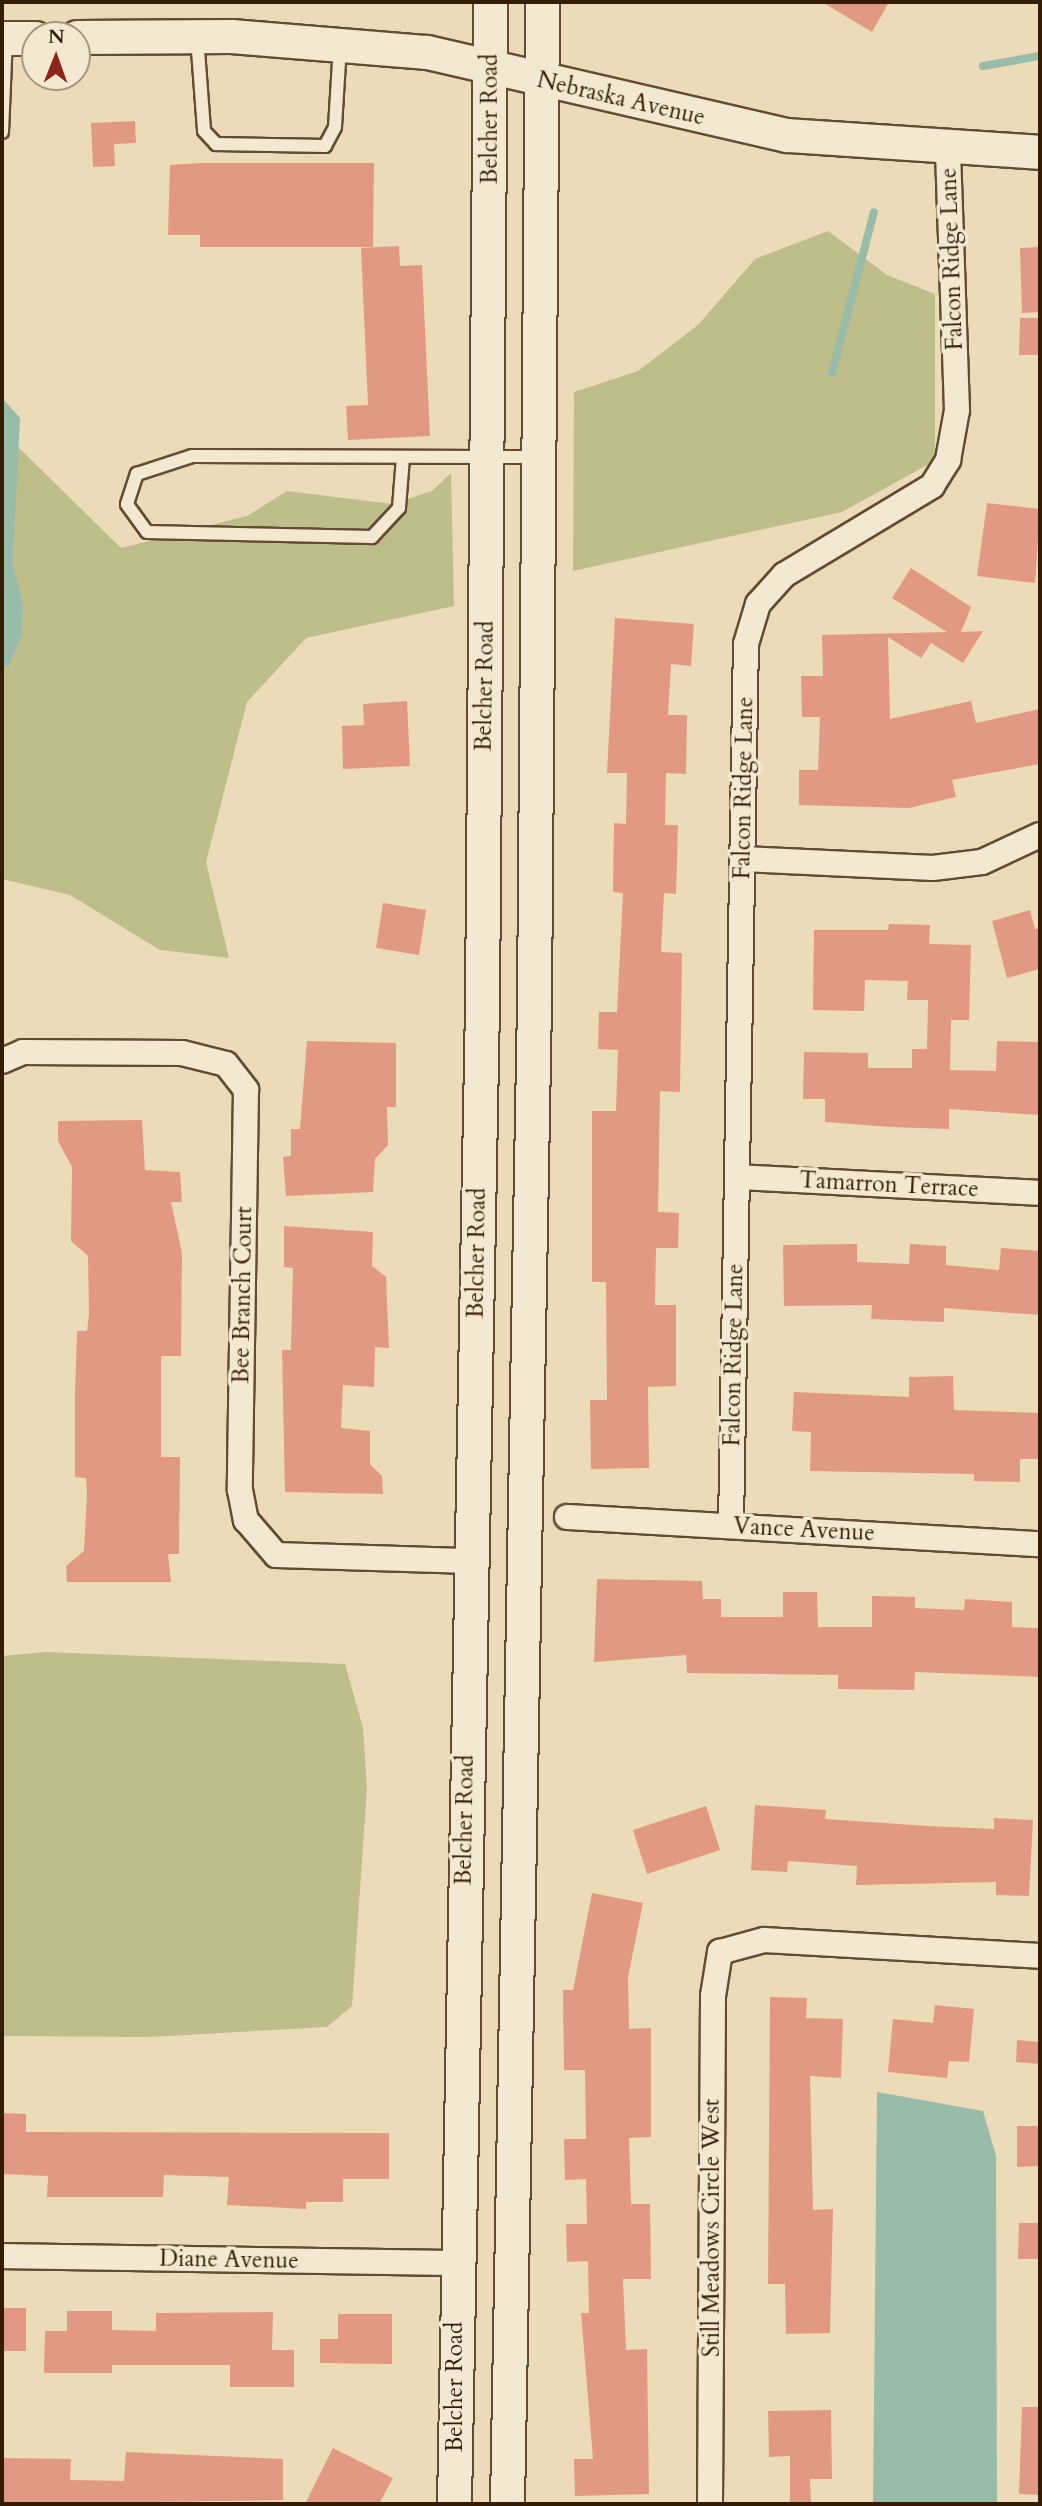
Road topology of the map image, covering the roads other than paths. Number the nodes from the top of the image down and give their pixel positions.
1 (490, 2) edge
2 (542, 2) edge
3 (91, 37) edge
4 (197, 37) junction
5 (14, 38) edge
6 (340, 45) junction
7 (490, 68) junction
8 (541, 82) junction
9 (2, 132) edge
10 (948, 151) junction
11 (1040, 152) edge
12 (403, 457) junction
13 (487, 457) junction
14 (539, 457) junction
15 (1040, 835) edge
16 (743, 859) junction
17 (2, 1061) edge
18 (738, 1177) junction
19 (1040, 1193) edge
20 (567, 1517) dead end
21 (731, 1526) junction
22 (1040, 1544) edge
23 (471, 1561) junction
24 (1040, 1956) edge
25 (2, 2256) edge
26 (456, 2263) junction
27 (454, 2504) edge
28 (506, 2504) edge
29 (710, 2504) edge

1 - 7 main road, Belcher Road
2 - 8 main road
3 - 4 main road, Nebraska Avenue
4 - 6 main road, Nebraska Avenue
4 - 6 lane
5 - 9 lane
6 - 7 main road, Nebraska Avenue
7 - 8 main road, Nebraska Avenue
7 - 13 main road, Belcher Road
8 - 10 main road, Nebraska Avenue
8 - 14 main road
10 - 11 main road, Nebraska Avenue
10 - 16 street, Falcon Ridge Lane
12 - 12 lane
12 - 13 lane
13 - 14 lane
13 - 23 main road, Belcher Road
14 - 28 main road
15 - 16 street
16 - 18 street, Falcon Ridge Lane
17 - 23 street, Bee Branch Court
18 - 19 street, Tamarron Terrace
18 - 21 street, Falcon Ridge Lane
20 - 21 street, Vance Avenue
21 - 22 street, Vance Avenue
23 - 26 main road, Belcher Road
24 - 29 street, Still Meadows Circle West
25 - 26 street, Diane Avenue
26 - 27 main road, Belcher Road

